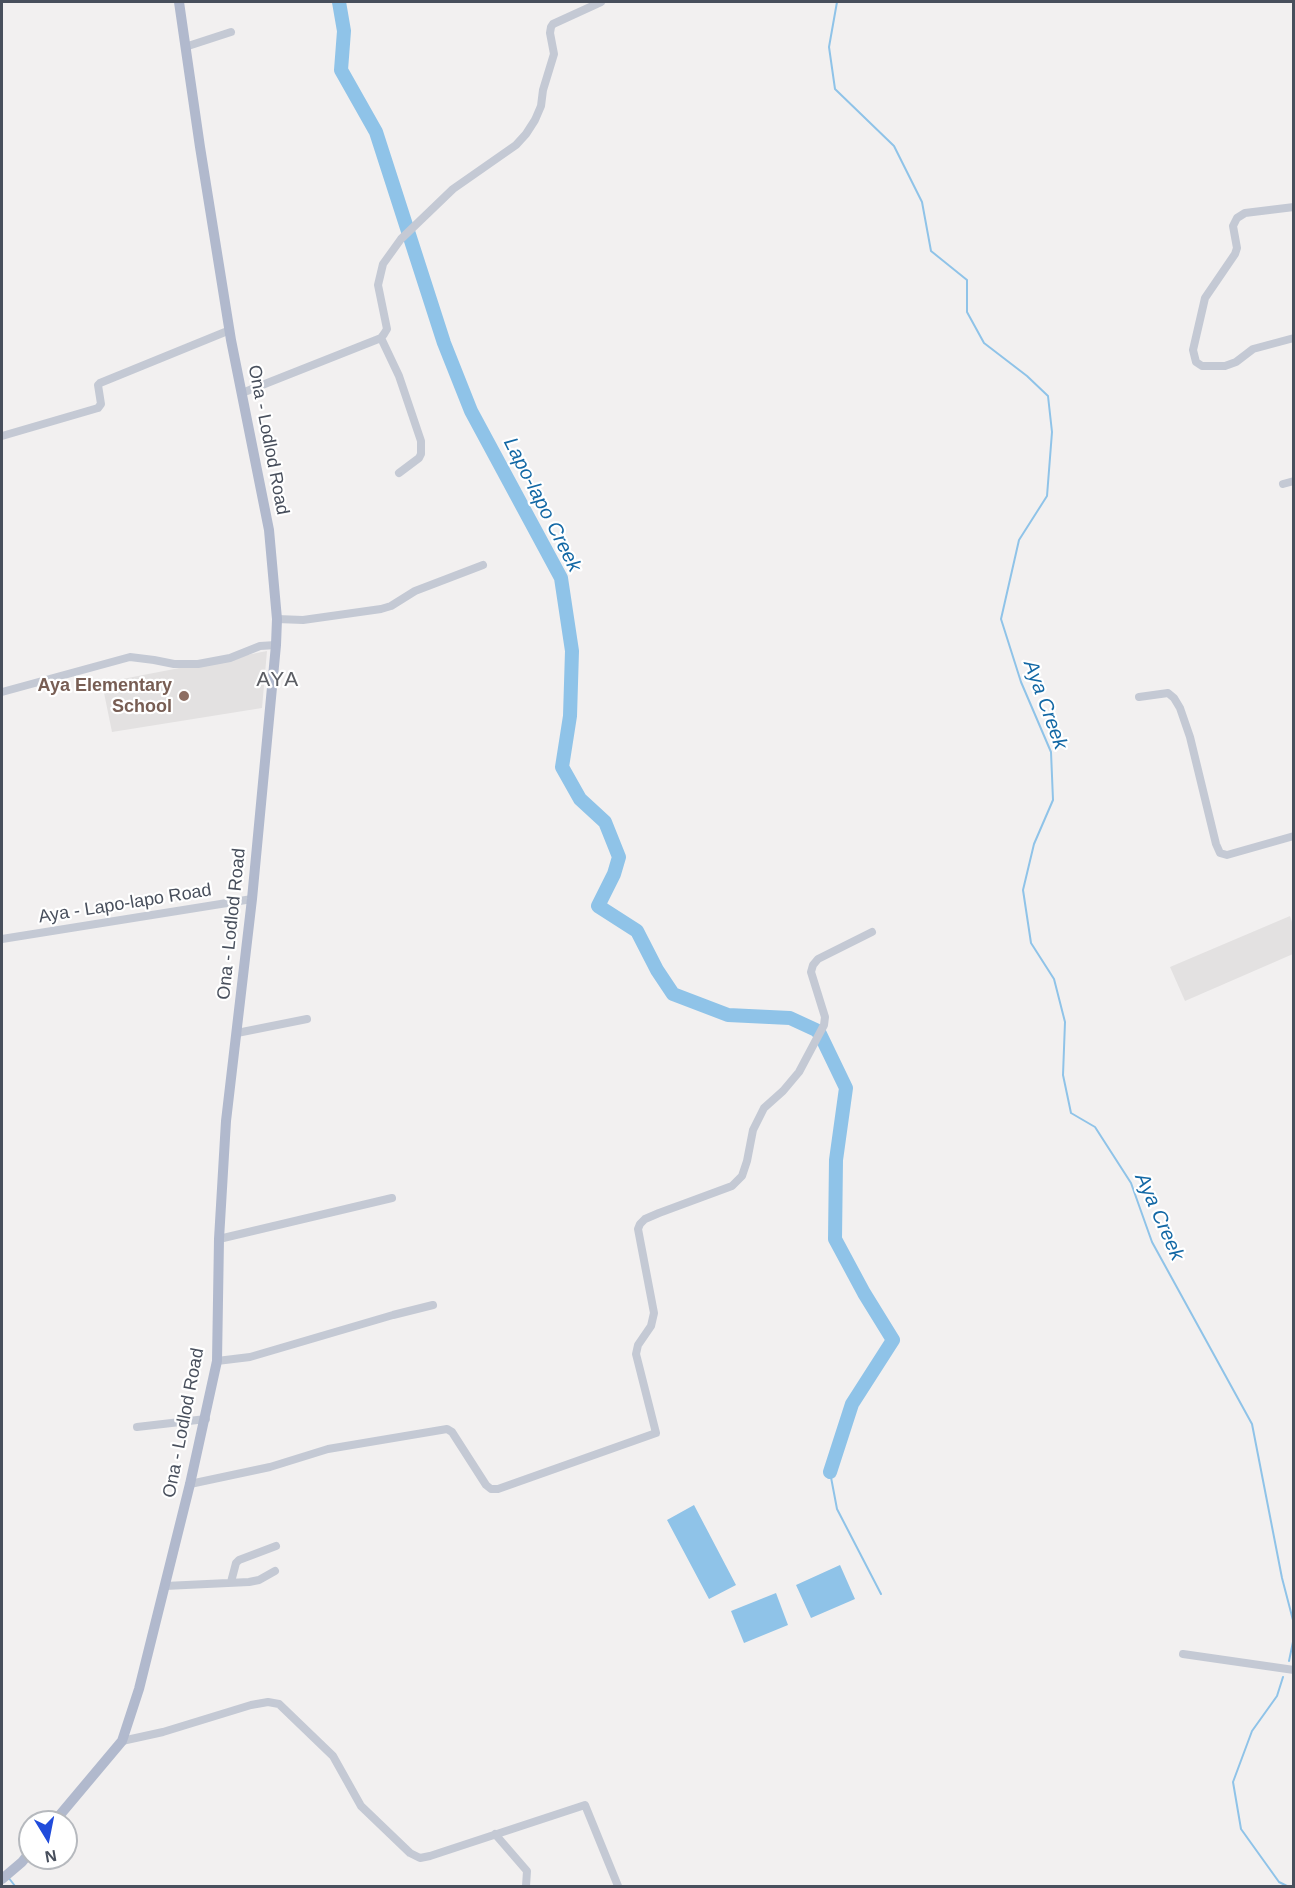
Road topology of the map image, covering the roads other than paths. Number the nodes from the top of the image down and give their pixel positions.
1 (179, 2) edge
2 (601, 2) edge
3 (231, 32) dead end
4 (185, 46) junction
5 (1293, 207) edge
6 (230, 330) junction
7 (381, 338) junction
8 (1293, 338) edge
9 (242, 393) junction
10 (2, 436) edge
11 (399, 473) dead end
12 (1293, 481) edge
13 (1282, 484) dead end
14 (483, 565) dead end
15 (277, 619) junction
16 (276, 645) junction
17 (2, 692) edge
18 (1139, 697) dead end
19 (1293, 836) edge
20 (252, 899) junction
21 (872, 932) dead end
22 (2, 939) edge
23 (307, 1019) dead end
24 (237, 1033) junction
25 (392, 1198) dead end
26 (219, 1239) junction
27 (433, 1305) dead end
28 (217, 1361) junction
29 (206, 1419) junction
30 (137, 1427) dead end
31 (190, 1484) junction
32 (276, 1546) dead end
33 (275, 1571) dead end
34 (231, 1582) junction
35 (165, 1586) junction
36 (1183, 1654) dead end
37 (1293, 1670) edge
38 (122, 1741) junction
39 (64, 1810) edge
40 (495, 1834) junction
41 (18, 1865) edge
42 (2, 1879) edge
43 (526, 1887) edge
44 (618, 1887) edge

1 - 4 main road, Ona - Lodlod Road
2 - 7 street
3 - 4 street
4 - 6 main road, Ona - Lodlod Road
5 - 8 street
6 - 9 main road, Ona - Lodlod Road
6 - 10 street
7 - 9 street
7 - 11 street
9 - 15 main road, Ona - Lodlod Road
12 - 13 street
14 - 15 street
15 - 16 main road, Ona - Lodlod Road
16 - 17 street
16 - 20 main road, Ona - Lodlod Road
18 - 19 street
20 - 22 street, Aya - Lapo-lapo Road
20 - 24 main road, Ona - Lodlod Road
21 - 31 street
23 - 24 street
24 - 26 main road, Ona - Lodlod Road
25 - 26 street
26 - 28 main road, Ona - Lodlod Road
27 - 28 street
28 - 29 main road, Ona - Lodlod Road
29 - 30 street
29 - 31 main road, Ona - Lodlod Road
31 - 35 main road, Ona - Lodlod Road
32 - 34 street
33 - 34 street
34 - 35 street
35 - 38 main road, Ona - Lodlod Road
36 - 37 street
38 - 39 main road, Ona - Lodlod Road
38 - 40 street
40 - 43 street
40 - 44 street
41 - 42 main road

